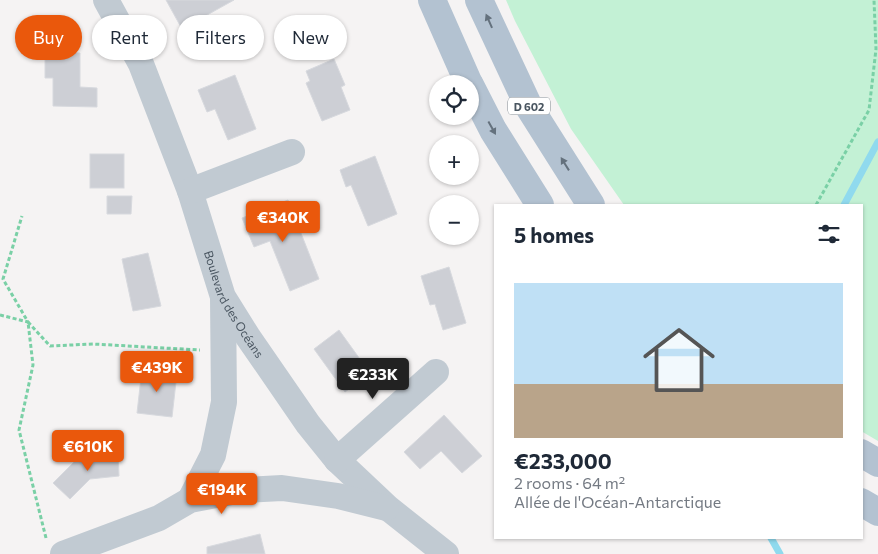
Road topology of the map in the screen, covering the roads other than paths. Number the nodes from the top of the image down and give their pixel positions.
1 (106, 0) edge
2 (432, 0) edge
3 (479, 0) edge
4 (466, 75) edge
5 (479, 102) edge
6 (292, 152) dead end
7 (190, 191) junction
8 (539, 204) edge
9 (590, 204) edge
10 (223, 297) junction
11 (436, 372) dead end
12 (863, 455) edge
13 (337, 460) junction
14 (878, 463) edge
15 (190, 500) junction
16 (863, 503) edge
17 (388, 508) junction
18 (878, 512) edge
19 (56, 548) edge
20 (446, 554) edge

1 - 7 street, Boulevard des Océans
2 - 4 main road
9 -> 3 main road, D 602
5 -> 8 main road
6 - 7 street
7 - 10 street, Boulevard des Océans
10 - 13 street, Boulevard des Océans
10 - 15 street
11 - 13 street
12 - 14 main road
13 - 17 street, Boulevard des Océans
15 - 17 street
15 - 19 street
16 - 18 main road
17 - 20 street, Boulevard des Océans

